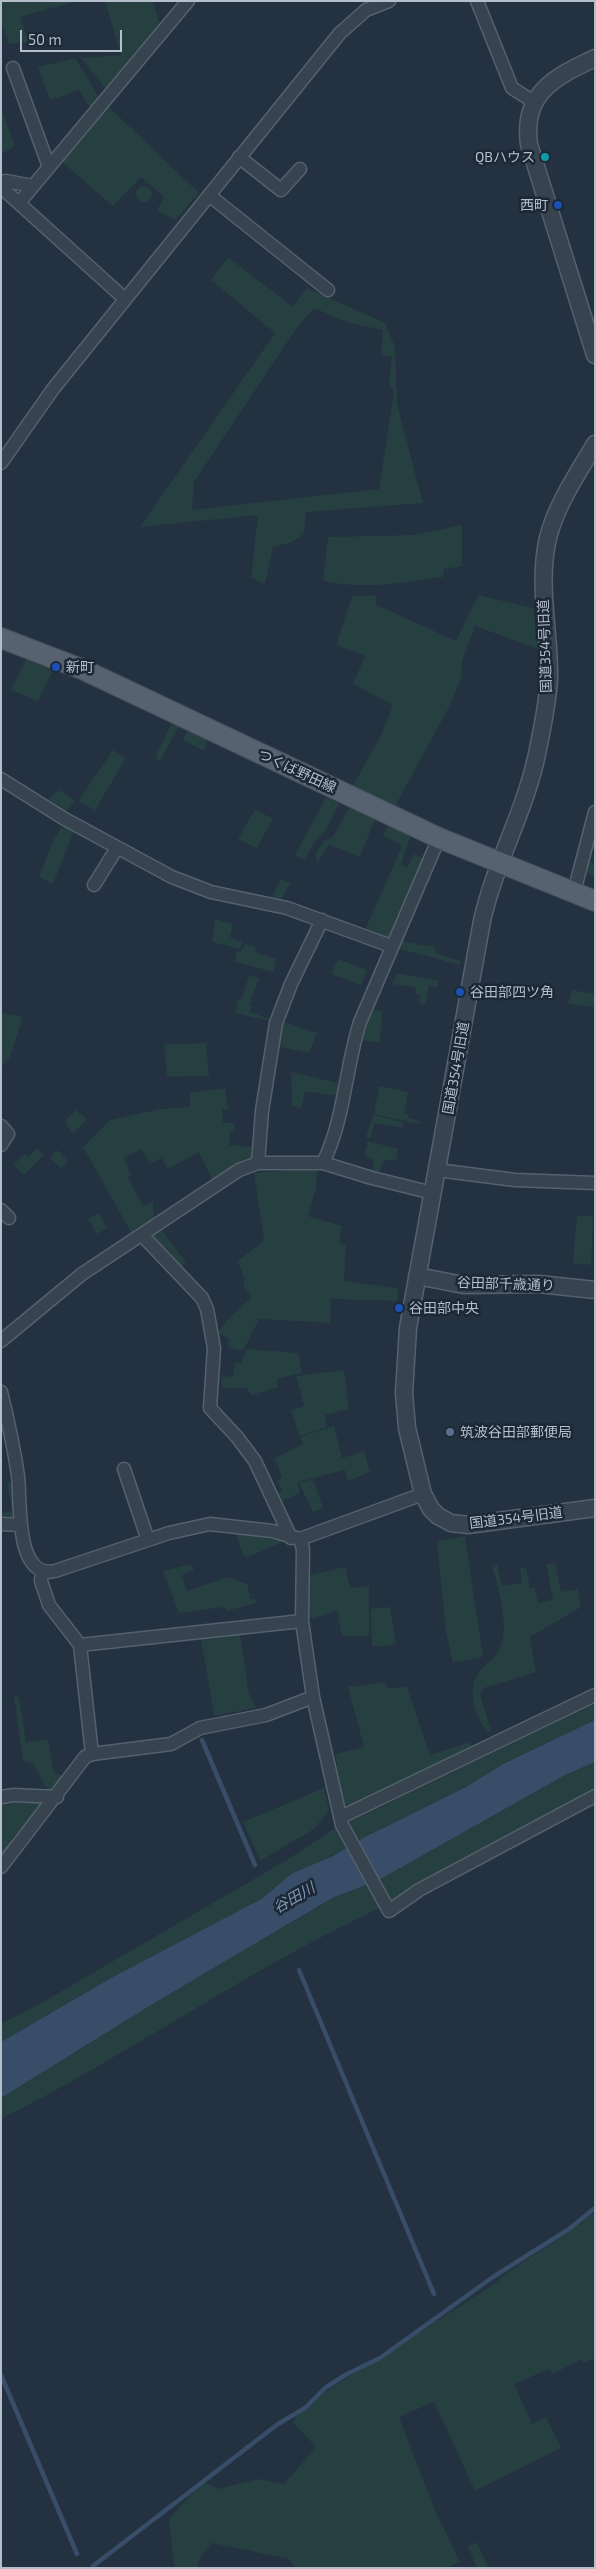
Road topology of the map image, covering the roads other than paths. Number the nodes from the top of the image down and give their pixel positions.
1 (188, 1) edge
2 (389, 1) edge
3 (477, 1) edge
4 (595, 58) edge
5 (13, 68) dead end
6 (534, 102) junction
7 (239, 157) junction
8 (49, 167) junction
9 (300, 169) dead end
10 (1, 182) edge
11 (1, 186) edge
12 (33, 186) junction
13 (209, 194) junction
14 (19, 203) junction
15 (328, 290) dead end
16 (125, 299) junction
17 (595, 355) edge
18 (595, 444) edge
19 (1, 462) edge
20 (1, 638) edge
21 (1, 779) edge
22 (595, 812) edge
23 (439, 838) junction
24 (116, 848) junction
25 (500, 863) junction
26 (94, 885) dead end
27 (574, 892) junction
28 (595, 901) edge
29 (322, 920) junction
30 (391, 946) junction
31 (1, 1126) edge
32 (1, 1144) edge
33 (258, 1163) junction
34 (323, 1163) junction
35 (438, 1170) junction
36 (595, 1183) edge
37 (433, 1193) junction
38 (142, 1235) junction
39 (417, 1276) junction
40 (595, 1290) edge
41 (1, 1341) edge
42 (1, 1392) edge
43 (124, 1469) dead end
44 (423, 1494) junction
45 (595, 1508) edge
46 (1, 1524) edge
47 (20, 1525) junction
48 (295, 1538) junction
49 (148, 1540) junction
50 (42, 1572) junction
51 (302, 1621) junction
52 (80, 1645) junction
53 (595, 1696) edge
54 (313, 1697) junction
55 (92, 1754) junction
56 (1, 1797) edge
57 (56, 1797) junction
58 (593, 1802) edge
59 (342, 1821) junction
60 (1, 1867) edge

1 - 8 street
2 - 7 street
3 - 6 street
4 - 6 street
5 - 8 street
6 - 17 street
7 - 9 street
7 - 13 street
8 - 12 street
10 - 12 street
11 - 14 street
12 - 14 street
13 - 15 street
13 - 16 street
14 - 16 street
16 - 19 street
18 - 25 street, 国道354号旧道
20 - 23 main road, つくば野田線
21 - 24 street
22 - 27 street
23 - 25 main road, つくば野田線
23 - 30 street
24 - 26 street
24 - 29 street
25 - 27 main road, つくば野田線
25 - 35 street, 国道354号旧道
27 - 28 main road, つくば野田線
29 - 30 street
29 - 33 street
30 - 34 street
31 - 32 street
33 - 34 street
33 - 38 street
34 - 37 street
35 - 36 street
35 - 37 street, 国道354号旧道
37 - 39 street, 国道354号旧道
38 - 41 street
38 - 48 street
39 - 40 street, 谷田部千歳通り
39 - 44 street, 国道354号旧道
42 - 47 street
43 - 49 street
44 - 45 street, 国道354号旧道
44 - 48 street
46 - 47 street
47 - 50 street
48 - 49 street
48 - 51 street
49 - 50 street
50 - 52 street
51 - 52 street
51 - 54 street
52 - 55 street
53 - 59 street
54 - 55 street
54 - 59 street
55 - 57 street
56 - 57 street
57 - 60 street
58 - 59 street

